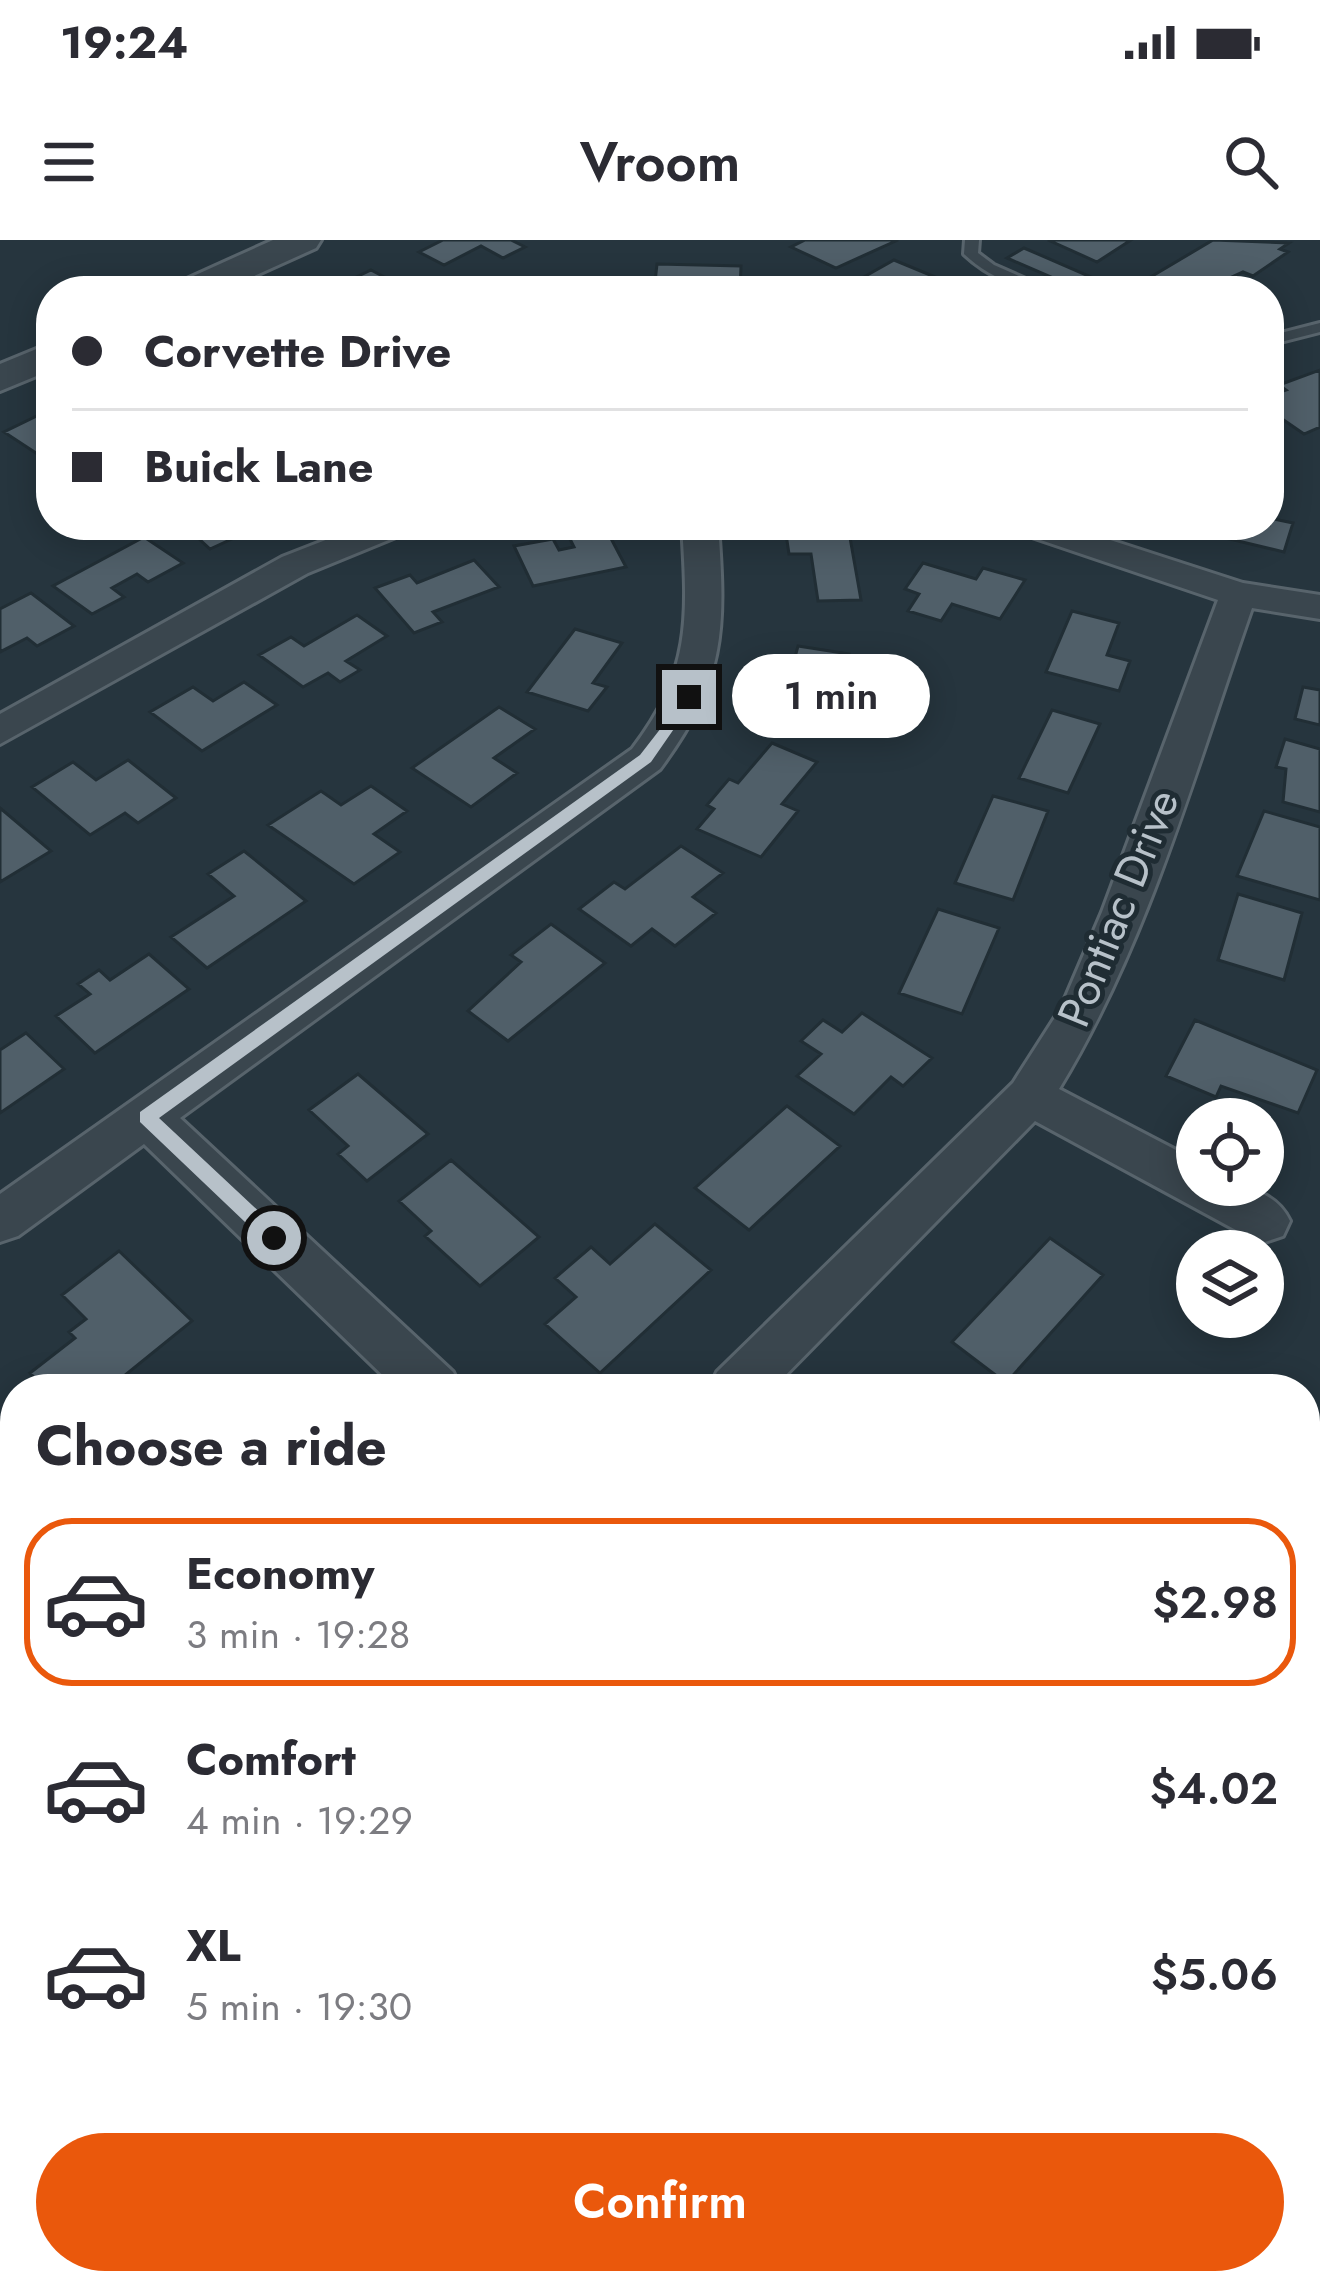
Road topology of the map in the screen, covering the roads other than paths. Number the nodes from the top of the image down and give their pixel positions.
1 (303, 240) edge
2 (972, 240) edge
3 (206, 276) edge
4 (1009, 276) edge
5 (1320, 327) edge
6 (1284, 337) edge
7 (36, 363) edge
8 (0, 379) edge
9 (358, 540) edge
10 (701, 540) edge
11 (1074, 540) edge
12 (1238, 594) junction
13 (1320, 608) edge
14 (0, 731) edge
15 (1030, 1096) junction
16 (147, 1117) junction
17 (0, 1221) edge
18 (1265, 1221) dead end
19 (418, 1374) edge
20 (751, 1374) edge

1 - 3 street
2 - 4 lane
5 - 6 lane
7 - 8 street
9 - 14 street
10 - 16 street
11 - 12 street
12 - 13 street
12 - 15 street, Pontiac Drive
15 - 18 street
15 - 20 street, Pontiac Drive
16 - 17 street
16 - 19 street

